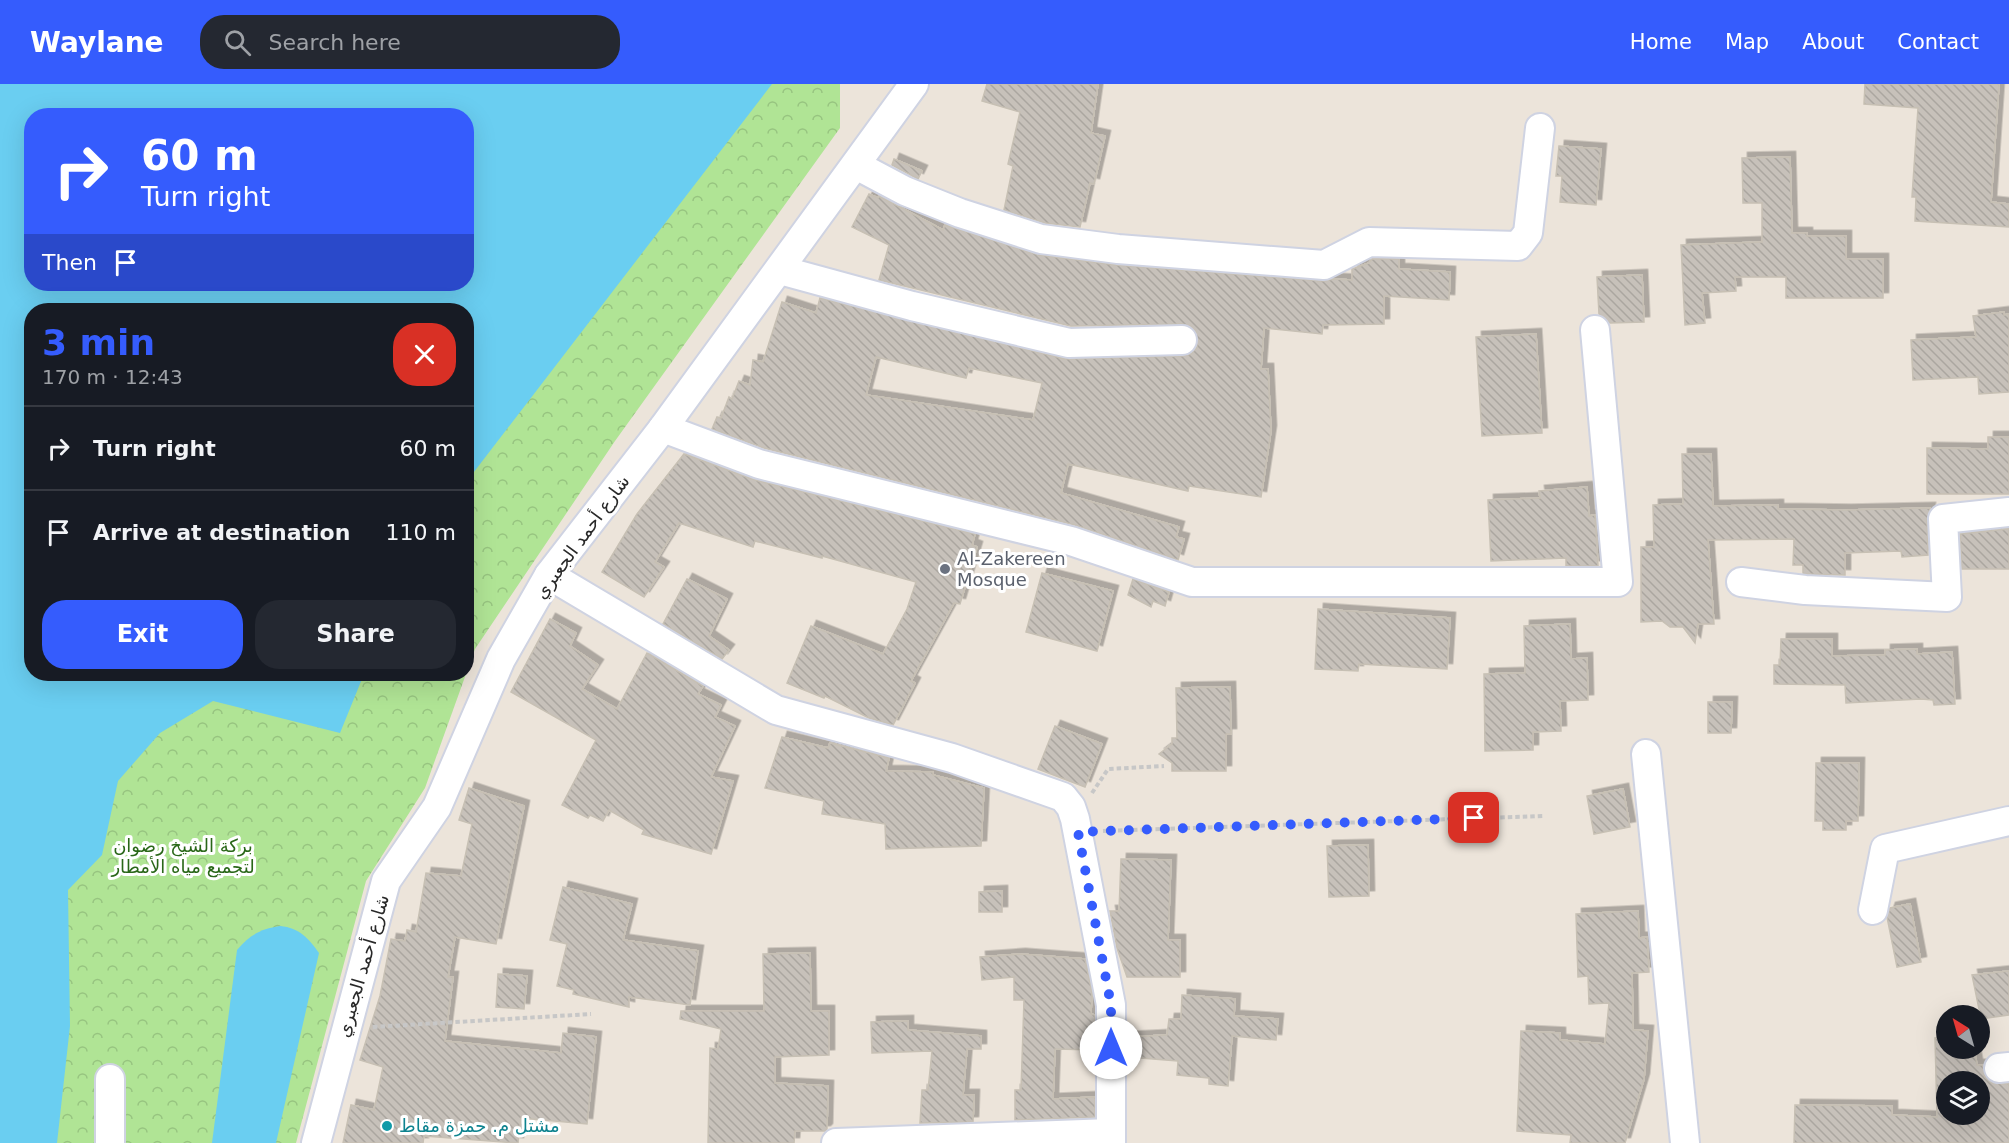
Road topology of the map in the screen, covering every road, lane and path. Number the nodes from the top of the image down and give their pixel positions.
1 (914, 84) edge
2 (1540, 128) dead end
3 (856, 165) junction
4 (780, 270) junction
5 (1595, 330) dead end
6 (1182, 340) dead end
7 (663, 428) junction
8 (2009, 512) edge
9 (549, 575) junction
10 (1741, 582) dead end
11 (1646, 754) dead end
12 (1164, 766) dead end
13 (1544, 816) dead end
14 (2009, 821) edge
15 (1077, 825) junction
16 (1873, 910) dead end
17 (591, 1014) dead end
18 (345, 1029) junction
19 (110, 1079) dead end
20 (1111, 1138) edge
21 (110, 1143) edge
22 (316, 1143) edge
23 (836, 1143) edge
24 (1685, 1143) edge

1 - 3 street, شارع أحمد الجعبري
2 - 3 street
3 - 4 street, شارع أحمد الجعبري
4 - 6 street
4 - 7 street, شارع أحمد الجعبري
5 - 7 street
7 - 9 street, شارع أحمد الجعبري
8 - 10 street
9 - 15 street
9 - 18 street, شارع أحمد الجعبري
11 - 24 street
12 - 15 path
13 - 15 path
14 - 16 street
15 - 20 street
17 - 18 path
18 - 22 street, شارع أحمد الجعبري
19 - 21 street
20 - 23 street

